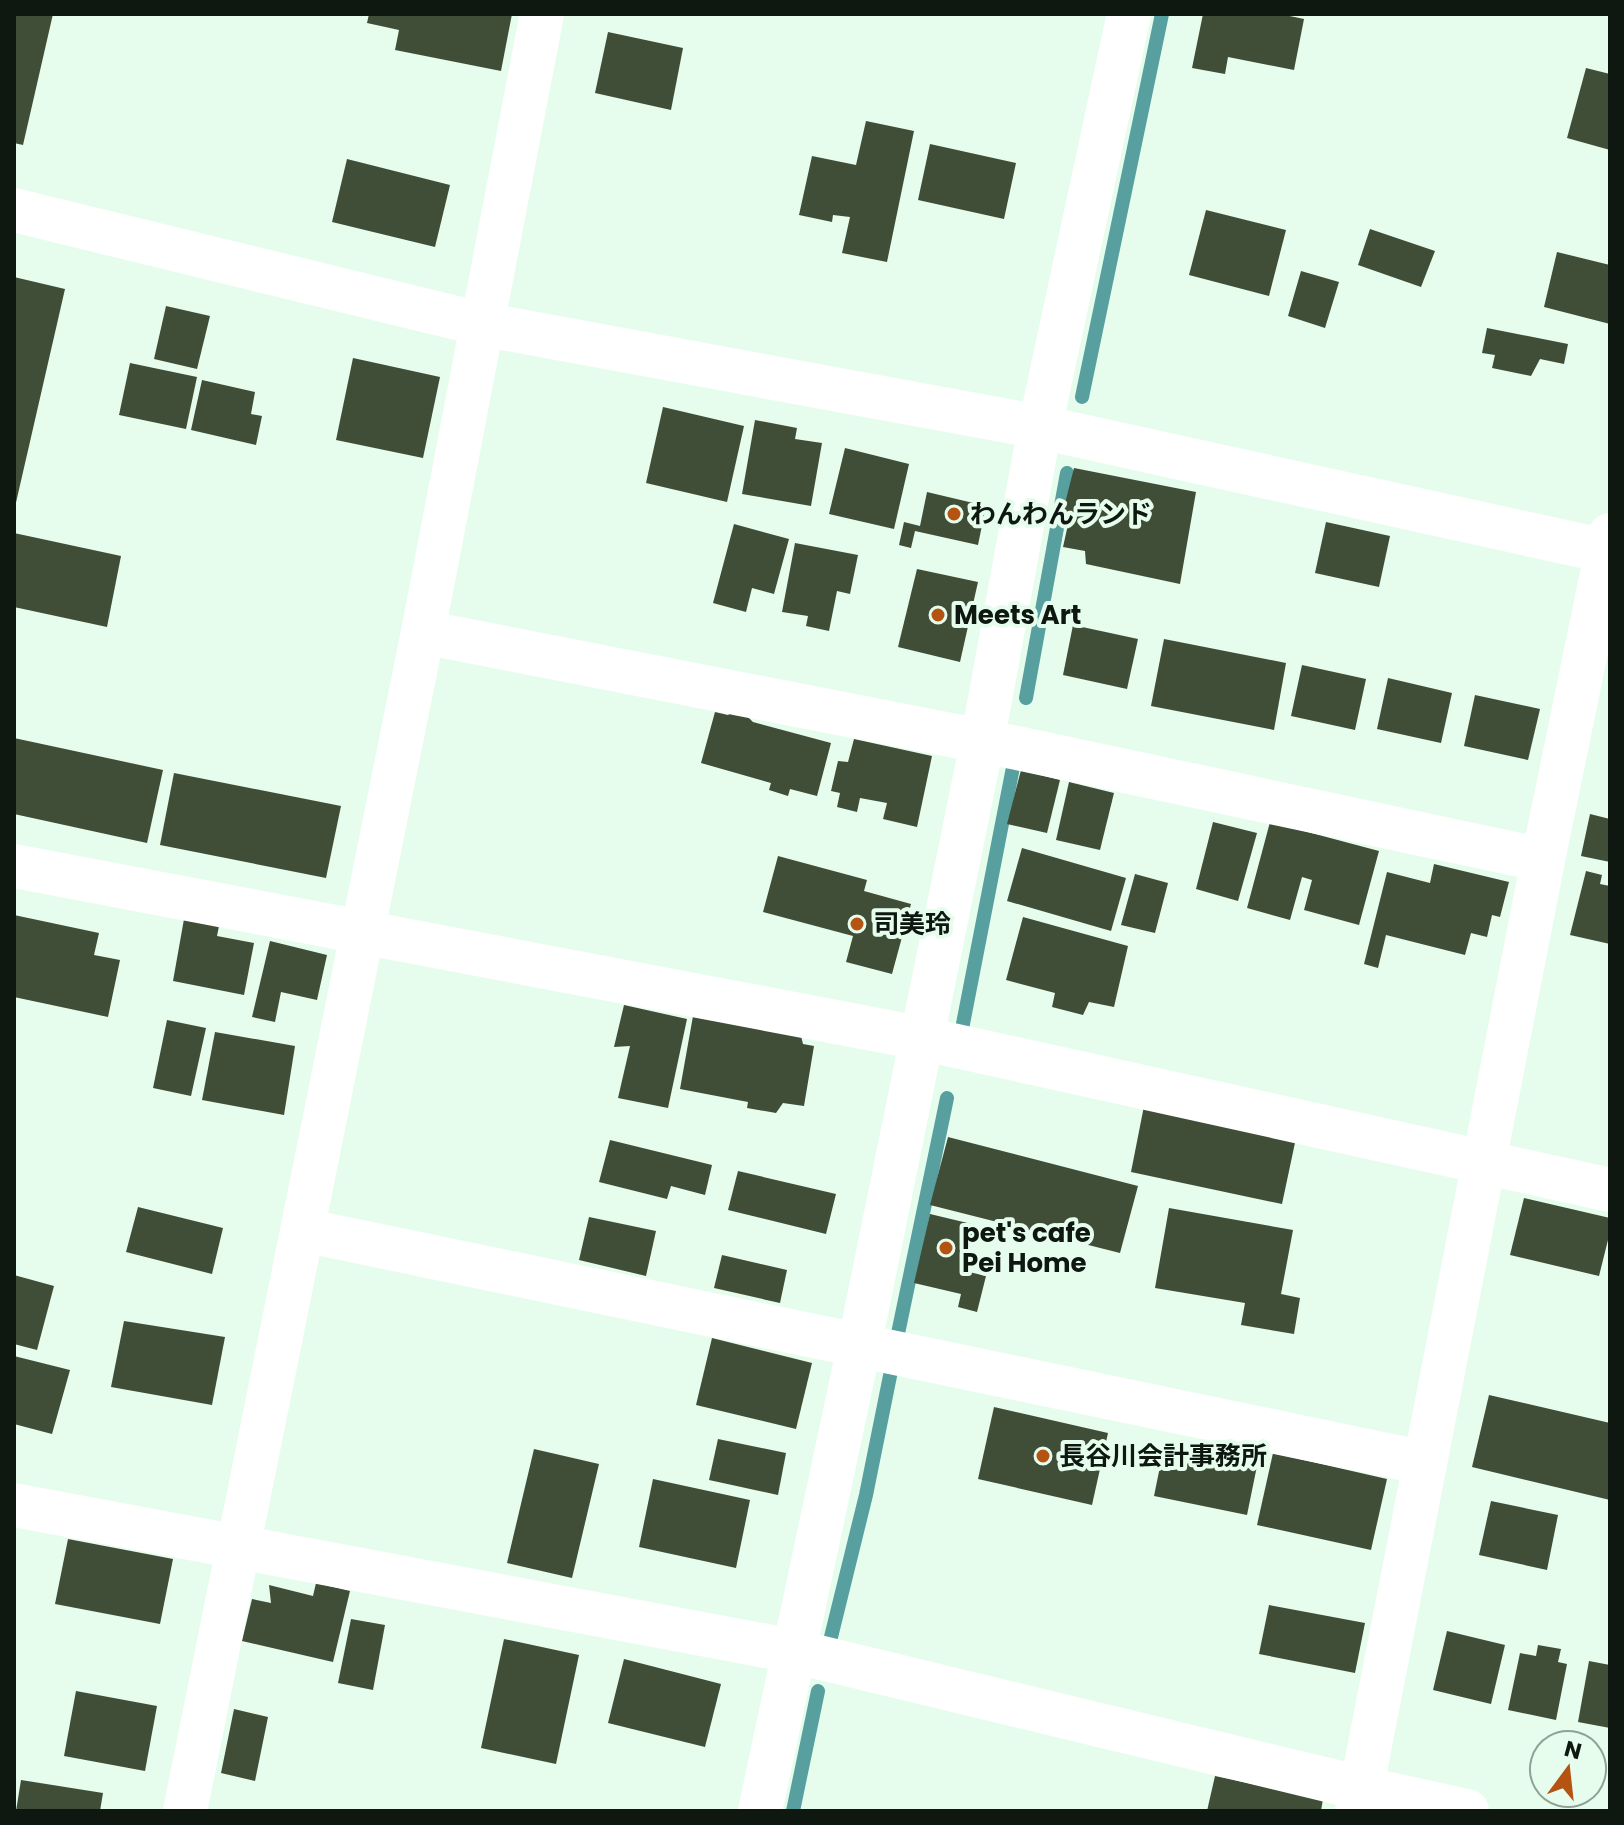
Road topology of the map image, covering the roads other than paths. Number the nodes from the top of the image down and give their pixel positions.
1 (542, 14) edge
2 (1129, 14) edge
3 (14, 210) edge
4 (481, 324) junction
5 (1040, 427) junction
6 (1609, 546) edge
7 (423, 632) junction
8 (982, 743) junction
9 (1543, 860) junction
10 (14, 866) edge
11 (362, 934) junction
12 (920, 1038) junction
13 (1485, 1163) junction
14 (1610, 1190) edge
15 (303, 1230) junction
16 (859, 1347) junction
17 (1425, 1463) junction
18 (14, 1505) edge
19 (240, 1545) junction
20 (793, 1651) junction
21 (1359, 1800) edge
22 (185, 1811) edge
23 (760, 1811) edge
24 (1467, 1811) edge

1 - 4 street
2 - 5 street
3 - 4 street
4 - 5 street
4 - 7 street
5 - 6 street
5 - 8 street
6 - 9 street
7 - 8 street
7 - 11 street
8 - 9 street
8 - 12 street
9 - 13 street
10 - 11 street
11 - 12 street
11 - 15 street
12 - 13 street
12 - 16 street
13 - 14 street
13 - 17 street
15 - 16 street
15 - 19 street
16 - 17 street
16 - 20 street
17 - 21 street
18 - 19 street
19 - 20 street
19 - 22 street
20 - 21 street
20 - 23 street
21 - 24 street

